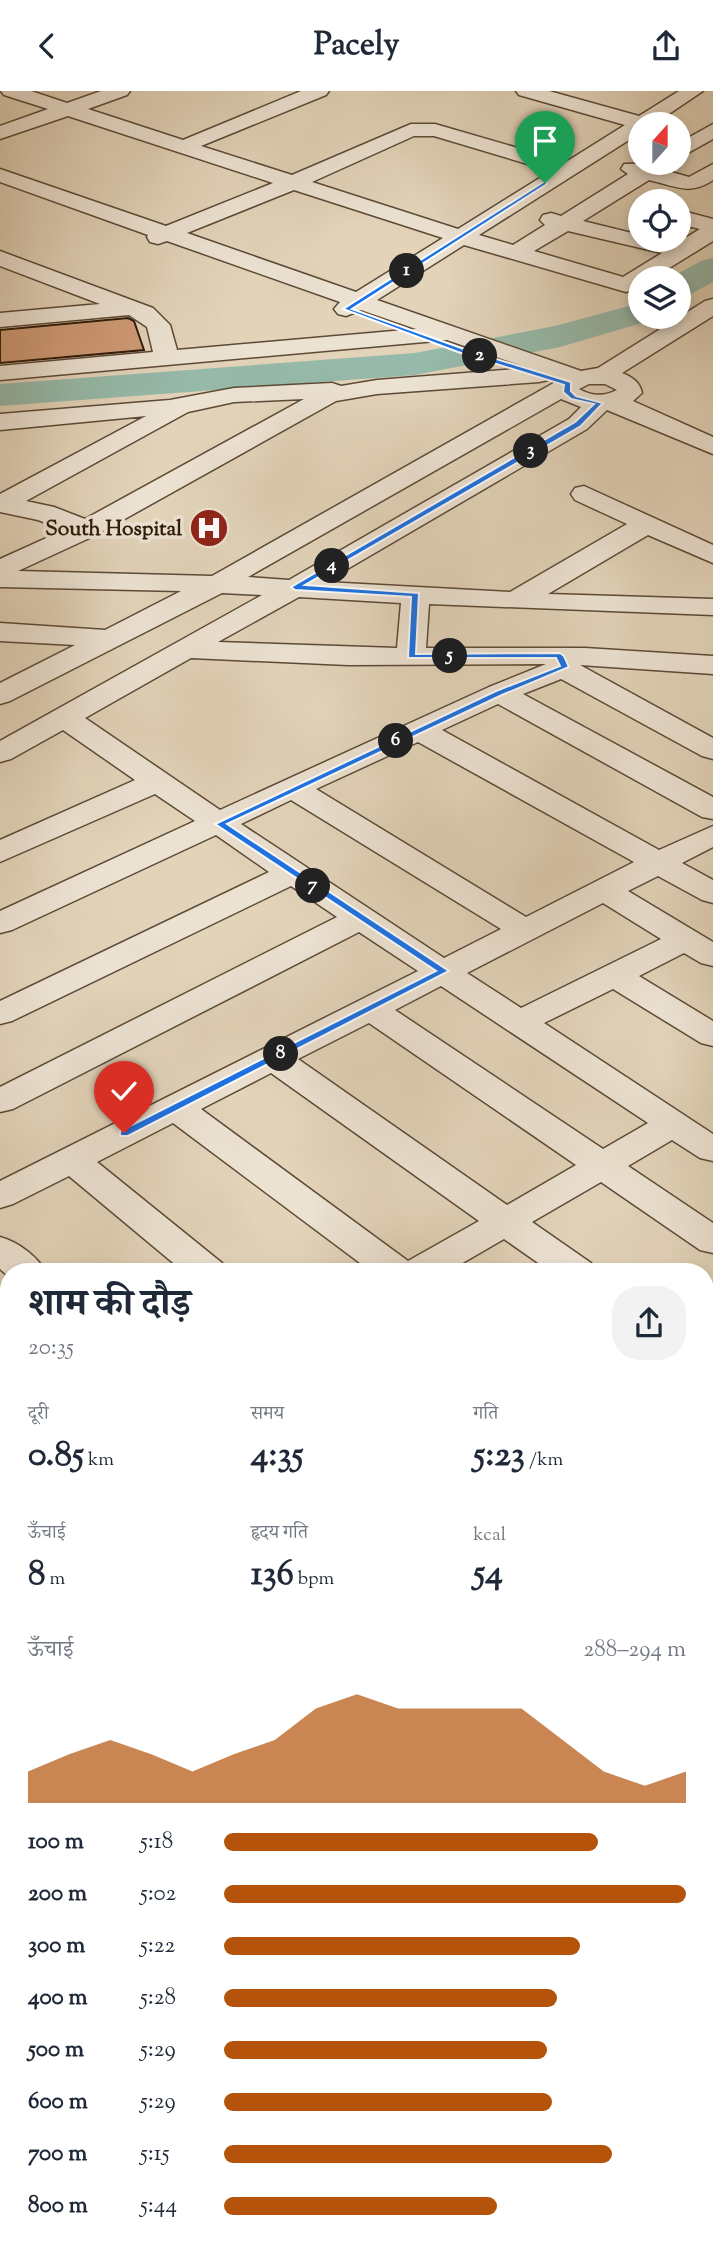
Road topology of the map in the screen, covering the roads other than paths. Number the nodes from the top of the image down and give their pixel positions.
1 (12, 91) edge
2 (120, 91) edge
3 (319, 91) edge
4 (526, 91) edge
5 (691, 101) edge
6 (70, 110) junction
7 (671, 112) edge
8 (713, 117) edge
9 (628, 128) edge
10 (713, 130) edge
11 (0, 133) edge
12 (628, 137) edge
13 (691, 143) edge
14 (188, 146) junction
15 (691, 150) edge
16 (713, 154) edge
17 (607, 163) dead end
18 (628, 165) edge
19 (713, 170) edge
20 (0, 175) edge
21 (640, 175) edge
22 (674, 175) edge
23 (567, 179) junction
24 (292, 183) junction
25 (703, 186) edge
26 (0, 187) edge
27 (604, 198) junction
28 (628, 208) edge
29 (527, 213) dead end
30 (628, 220) edge
31 (691, 220) edge
32 (564, 223) junction
33 (713, 226) edge
34 (713, 231) edge
35 (617, 236) junction
36 (159, 237) junction
37 (461, 237) junction
38 (628, 239) edge
39 (691, 245) edge
40 (679, 252) edge
41 (516, 253) junction
42 (0, 258) edge
43 (570, 268) junction
44 (353, 305) junction
45 (713, 306) edge
46 (135, 308) junction
47 (0, 320) edge
48 (704, 328) edge
49 (422, 336) junction
50 (464, 342) junction
51 (167, 358) junction
52 (532, 369) junction
53 (0, 373) edge
54 (571, 382) junction
55 (349, 390) junction
56 (614, 391) junction
57 (174, 408) junction
58 (0, 422) edge
59 (713, 429) edge
60 (713, 446) edge
61 (584, 494) dead end
62 (1, 503) edge
63 (647, 524) junction
64 (87, 529) junction
65 (713, 555) edge
66 (0, 569) edge
67 (0, 579) edge
68 (218, 583) junction
69 (295, 587) junction
70 (416, 595) junction
71 (515, 601) junction
72 (612, 604) junction
73 (713, 607) edge
74 (0, 632) edge
75 (109, 639) junction
76 (185, 649) junction
77 (603, 655) junction
78 (411, 657) junction
79 (659, 658) junction
80 (562, 661) junction
81 (713, 665) edge
82 (713, 688) edge
83 (499, 693) junction
84 (0, 695) edge
85 (64, 717) junction
86 (419, 730) junction
87 (713, 750) edge
88 (0, 753) edge
89 (158, 781) junction
90 (293, 789) junction
91 (713, 810) edge
92 (219, 824) junction
93 (713, 835) edge
94 (0, 852) edge
95 (657, 863) junction
96 (293, 873) junction
97 (604, 890) junction
98 (713, 894) edge
99 (361, 918) junction
100 (0, 923) edge
101 (525, 930) junction
102 (699, 948) edge
103 (443, 971) junction
104 (614, 975) junction
105 (370, 1008) junction
106 (0, 1014) edge
107 (520, 1022) junction
108 (713, 1036) edge
109 (273, 1058) junction
110 (0, 1101) edge
111 (175, 1107) junction
112 (673, 1124) junction
113 (713, 1150) edge
114 (72, 1160) junction
115 (602, 1165) junction
116 (8, 1182) edge
117 (506, 1221) junction
118 (713, 1241) edge
119 (0, 1249) edge
120 (16, 1263) edge
121 (197, 1263) edge
122 (385, 1263) edge
123 (434, 1263) edge
124 (564, 1263) edge

1 - 6 street
2 - 6 street
3 - 14 street
4 - 9 street
5 - 7 street
5 - 8 street
6 - 11 street
6 - 14 street
10 - 13 street
12 - 23 street
14 - 24 street
15 - 16 street
17 - 18 street
19 - 25 street
20 - 36 street
21 - 27 street
22 - 25 street
23 - 24 street
23 - 27 street
23 - 37 street
24 - 36 street
24 - 37 street
26 - 36 street
27 - 28 street
27 - 32 street
29 - 32 street
30 - 35 street
31 - 33 street
32 - 35 street
32 - 41 street
34 - 39 street
35 - 38 street
35 - 43 street
36 - 44 street
37 - 41 street
37 - 44 street
40 - 43 street
41 - 43 street
42 - 46 street
44 - 49 street
44 - 50 street
45 - 48 street
46 - 47 street
46 - 51 street
48 - 56 street
49 - 50 street
49 - 51 street
50 - 52 street
51 - 53 street
52 - 54 street
52 - 55 street
54 - 56 street
54 - 68 street
55 - 57 street
55 - 64 street
56 - 59 street
56 - 60 street
56 - 69 street
57 - 58 street
57 - 62 street
61 - 63 street
62 - 64 street
63 - 65 street
63 - 71 street
64 - 66 street
67 - 68 street
68 - 69 street
68 - 75 street
69 - 70 street
69 - 76 street
70 - 71 street
70 - 78 street
71 - 72 street
72 - 73 street
72 - 77 street
74 - 75 street
75 - 84 street
76 - 78 street
76 - 85 street
77 - 79 street
77 - 80 street
78 - 80 street
79 - 81 street
79 - 82 street
80 - 83 street
80 - 87 street
83 - 86 street
83 - 91 street
85 - 88 street
85 - 89 street
86 - 90 street
86 - 95 street
89 - 92 street
89 - 94 street
90 - 92 street
90 - 101 street
92 - 96 street
92 - 100 street
93 - 95 street
95 - 97 street
95 - 98 street
96 - 99 street
96 - 106 street
97 - 101 street
97 - 102 street
99 - 103 street
99 - 110 street
101 - 103 street
102 - 104 street
103 - 105 street
103 - 107 street
104 - 107 street
104 - 108 street
105 - 109 street
105 - 115 street
107 - 112 street
109 - 111 street
109 - 117 street
111 - 114 street
111 - 122 street
112 - 113 street
112 - 115 street
114 - 116 street
114 - 121 street
115 - 117 street
115 - 118 street
117 - 123 street
117 - 124 street
119 - 120 street

